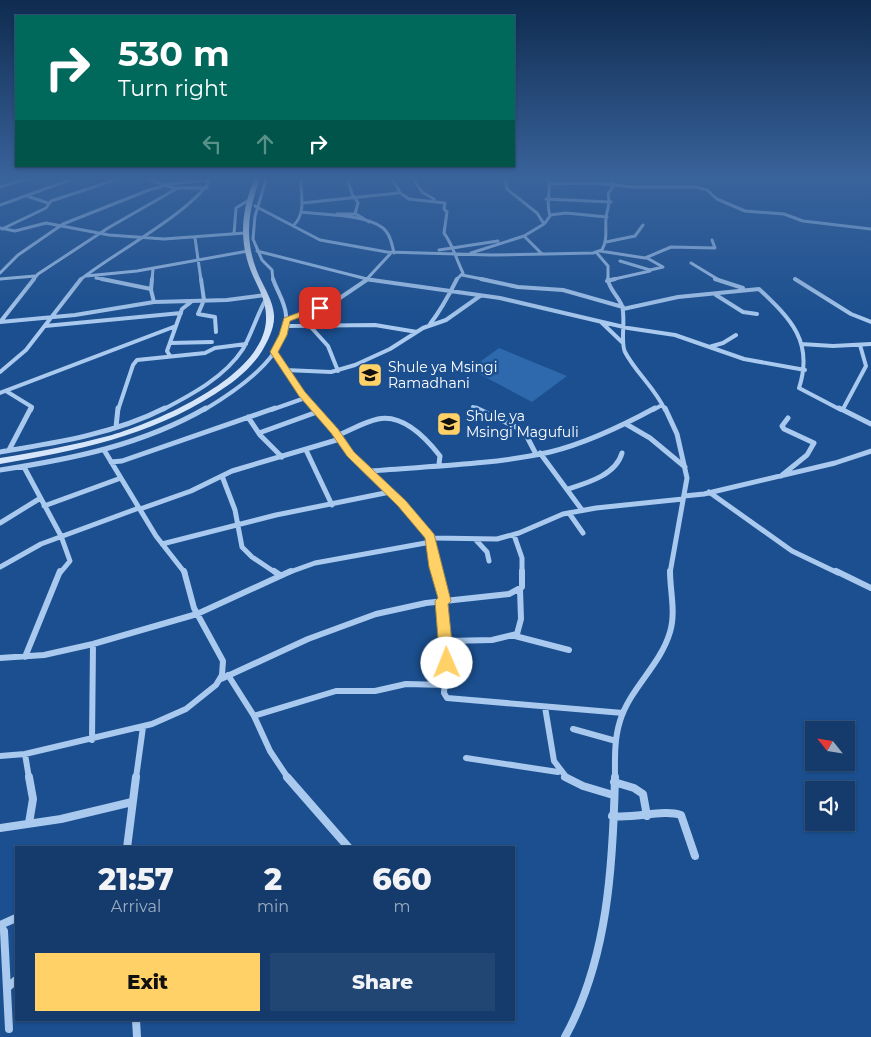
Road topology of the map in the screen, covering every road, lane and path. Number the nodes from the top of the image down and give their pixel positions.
1 (30, 225) edge
2 (56, 225) edge
3 (114, 225) edge
4 (158, 225) edge
5 (235, 225) edge
6 (245, 225) edge
7 (253, 225) edge
8 (294, 225) edge
9 (376, 225) edge
10 (445, 225) edge
11 (541, 225) edge
12 (606, 225) edge
13 (644, 225) dead end
14 (840, 225) edge
15 (60, 226) junction
16 (1, 229) edge
17 (871, 229) edge
18 (8, 230) junction
19 (244, 233) junction
20 (0, 234) edge
21 (100, 234) junction
22 (234, 234) junction
23 (524, 236) junction
24 (139, 238) junction
25 (195, 238) junction
26 (508, 240) junction
27 (712, 240) dead end
28 (606, 242) junction
29 (454, 248) junction
30 (257, 251) junction
31 (248, 252) junction
32 (598, 252) junction
33 (393, 253) junction
34 (411, 254) junction
35 (453, 254) junction
36 (470, 254) junction
37 (542, 254) junction
38 (647, 258) junction
39 (198, 261) junction
40 (620, 261) dead end
41 (691, 263) dead end
42 (152, 269) junction
43 (654, 271) junction
44 (0, 273) edge
45 (462, 275) junction
46 (35, 276) junction
47 (87, 276) junction
48 (0, 279) edge
49 (795, 279) dead end
50 (368, 280) junction
51 (607, 281) junction
52 (151, 289) junction
53 (748, 289) junction
54 (452, 291) junction
55 (715, 294) junction
56 (481, 296) junction
57 (265, 297) junction
58 (204, 300) junction
59 (194, 301) junction
60 (154, 302) junction
61 (623, 308) junction
62 (181, 313) junction
63 (757, 314) dead end
64 (51, 318) junction
65 (287, 319) junction
66 (0, 322) edge
67 (600, 322) junction
68 (871, 322) edge
69 (309, 325) junction
70 (45, 326) junction
71 (176, 326) junction
72 (286, 326) junction
73 (428, 326) junction
74 (623, 327) junction
75 (216, 332) dead end
76 (417, 332) junction
77 (736, 335) dead end
78 (170, 342) junction
79 (212, 342) dead end
80 (623, 343) junction
81 (246, 344) junction
82 (801, 344) junction
83 (871, 344) edge
84 (860, 345) junction
85 (709, 347) junction
86 (167, 351) junction
87 (274, 352) junction
88 (157, 356) junction
89 (170, 356) junction
90 (285, 370) junction
91 (805, 370) junction
92 (338, 371) junction
93 (0, 372) edge
94 (6, 390) junction
95 (0, 392) edge
96 (305, 398) junction
97 (662, 405) junction
98 (473, 406) dead end
99 (843, 409) junction
100 (317, 412) junction
101 (248, 417) junction
102 (788, 418) dead end
103 (626, 424) junction
104 (871, 424) edge
105 (116, 427) junction
106 (259, 433) junction
107 (339, 437) junction
108 (10, 450) junction
109 (104, 450) junction
110 (306, 450) junction
111 (871, 451) edge
112 (0, 452) edge
113 (538, 454) junction
114 (622, 454) dead end
115 (282, 458) junction
116 (0, 461) edge
117 (111, 462) junction
118 (439, 464) junction
119 (24, 467) junction
120 (685, 467) junction
121 (0, 470) edge
122 (371, 471) junction
123 (222, 476) junction
124 (781, 476) junction
125 (121, 478) junction
126 (568, 489) junction
127 (390, 492) junction
128 (710, 492) junction
129 (683, 497) junction
130 (39, 498) junction
131 (332, 505) junction
132 (44, 506) junction
133 (140, 508) junction
134 (582, 510) junction
135 (569, 513) junction
136 (0, 522) edge
137 (239, 525) junction
138 (583, 532) dead end
139 (514, 534) junction
140 (61, 536) junction
141 (475, 539) junction
142 (431, 540) junction
143 (162, 544) junction
144 (489, 561) dead end
145 (0, 567) edge
146 (280, 575) junction
147 (871, 588) edge
148 (520, 589) junction
149 (443, 601) junction
150 (197, 614) junction
151 (515, 636) junction
152 (446, 641) junction
153 (93, 644) junction
154 (569, 650) dead end
155 (25, 657) junction
156 (0, 658) edge
157 (228, 675) junction
158 (220, 679) junction
159 (445, 685) junction
160 (545, 707) junction
161 (624, 713) junction
162 (254, 716) junction
163 (143, 727) junction
164 (573, 730) dead end
165 (92, 740) junction
166 (616, 740) junction
167 (25, 754) junction
168 (0, 756) edge
169 (466, 758) dead end
170 (558, 772) junction
171 (614, 782) junction
172 (613, 795) junction
173 (132, 802) junction
174 (612, 816) junction
175 (647, 816) junction
176 (29, 822) junction
177 (0, 828) edge
178 (127, 846) edge
179 (346, 846) edge
180 (695, 856) dead end
181 (15, 918) edge
182 (0, 926) edge
183 (15, 981) edge
184 (7, 988) junction
185 (136, 1021) edge
186 (9, 1029) dead end
187 (137, 1037) edge
188 (564, 1037) edge

1 - 18 street
2 - 15 street
3 - 21 street
4 - 24 street
5 - 22 street
6 - 19 main road
7 - 30 street
8 - 33 street
9 - 33 street
10 - 29 street
11 - 23 street
12 - 28 street
13 - 28 street
14 - 17 street
15 - 21 street
15 - 44 street
16 - 18 street
18 - 20 street
19 - 22 street
19 - 31 main road
21 - 24 street
21 - 46 street
22 - 25 street
23 - 26 street
23 - 37 street
24 - 25 street
24 - 47 street
25 - 39 street
26 - 29 street
26 - 36 street
27 - 38 street
28 - 32 street
29 - 34 street
29 - 35 street
30 - 50 street
30 - 65 street
31 - 39 street
31 - 57 main road
32 - 37 street
32 - 38 street
32 - 51 street
33 - 34 street
33 - 50 street
34 - 35 street
35 - 36 street
35 - 45 street
36 - 37 street
38 - 43 street
39 - 42 street
39 - 58 street
40 - 43 street
41 - 53 street
42 - 47 street
42 - 52 street
43 - 51 street
45 - 54 street
45 - 61 street
46 - 48 street
46 - 66 street
47 - 52 street
47 - 64 street
49 - 68 street
50 - 54 street
50 - 65 street
51 - 61 street
52 - 60 street
53 - 55 street
53 - 82 street
54 - 56 street
54 - 73 street
55 - 61 street
55 - 63 street
56 - 67 street
56 - 73 street
57 - 58 street
57 - 81 street
57 - 116 main road
58 - 59 street
58 - 75 street
59 - 60 street
59 - 62 street
60 - 64 street
61 - 74 street
62 - 70 street
62 - 71 street
64 - 66 street
64 - 70 street
65 - 72 street
67 - 74 street
67 - 80 street
69 - 72 street
69 - 76 street
69 - 92 street
70 - 93 street
71 - 78 street
71 - 94 street
72 - 87 street
73 - 76 street
74 - 80 street
74 - 85 street
76 - 92 street
77 - 85 street
78 - 79 street
78 - 86 street
80 - 97 street
81 - 89 street
81 - 105 street
82 - 84 street
82 - 91 street
83 - 84 street
84 - 99 street
85 - 91 street
86 - 88 street
86 - 89 street
87 - 90 street
87 - 109 street
88 - 89 street
88 - 105 street
90 - 92 street
90 - 96 street
91 - 99 street
94 - 95 street
94 - 108 street
96 - 100 street
96 - 101 street
97 - 103 street
97 - 120 street
98 - 113 street
99 - 104 street
100 - 106 street
100 - 107 street
101 - 106 street
101 - 117 street
102 - 124 street
103 - 113 street
103 - 120 street
105 - 108 street
106 - 115 street
107 - 110 street
107 - 118 street
107 - 122 street
108 - 112 street
109 - 117 street
109 - 119 street
110 - 115 street
110 - 131 street
111 - 124 street
113 - 118 street
113 - 126 street
114 - 126 street
115 - 123 street
117 - 125 street
118 - 122 street
119 - 121 street
119 - 130 street
120 - 129 street
122 - 127 street
123 - 133 street
123 - 137 street
124 - 128 street
125 - 132 street
125 - 133 street
126 - 134 street
127 - 131 street
127 - 142 street
128 - 129 street
128 - 147 street
129 - 134 street
129 - 161 street
130 - 132 street
130 - 136 street
131 - 137 street
132 - 140 street
133 - 140 street
133 - 143 street
134 - 135 street
135 - 138 street
135 - 139 street
137 - 143 street
137 - 146 street
139 - 141 street
139 - 148 street
140 - 145 street
140 - 155 street
141 - 142 street
141 - 144 street
142 - 146 street
142 - 149 street
143 - 150 street
146 - 150 street
148 - 149 street
148 - 151 street
149 - 152 street
149 - 157 street
150 - 153 street
150 - 158 street
151 - 152 street
151 - 154 street
152 - 159 street
153 - 155 street
153 - 165 street
155 - 156 street
157 - 158 street
157 - 162 street
158 - 163 street
159 - 160 street
159 - 162 street
160 - 161 street
160 - 170 street
161 - 166 street
162 - 179 street
163 - 165 street
163 - 173 street
164 - 166 street
165 - 167 street
166 - 171 street
167 - 168 street
167 - 176 street
169 - 170 street
170 - 172 street
171 - 172 street
171 - 175 street
172 - 174 street
173 - 176 street
173 - 178 street
174 - 175 street
174 - 188 street
175 - 180 street
176 - 177 street
181 - 182 street
182 - 184 street
183 - 184 street
184 - 186 street
185 - 187 street

